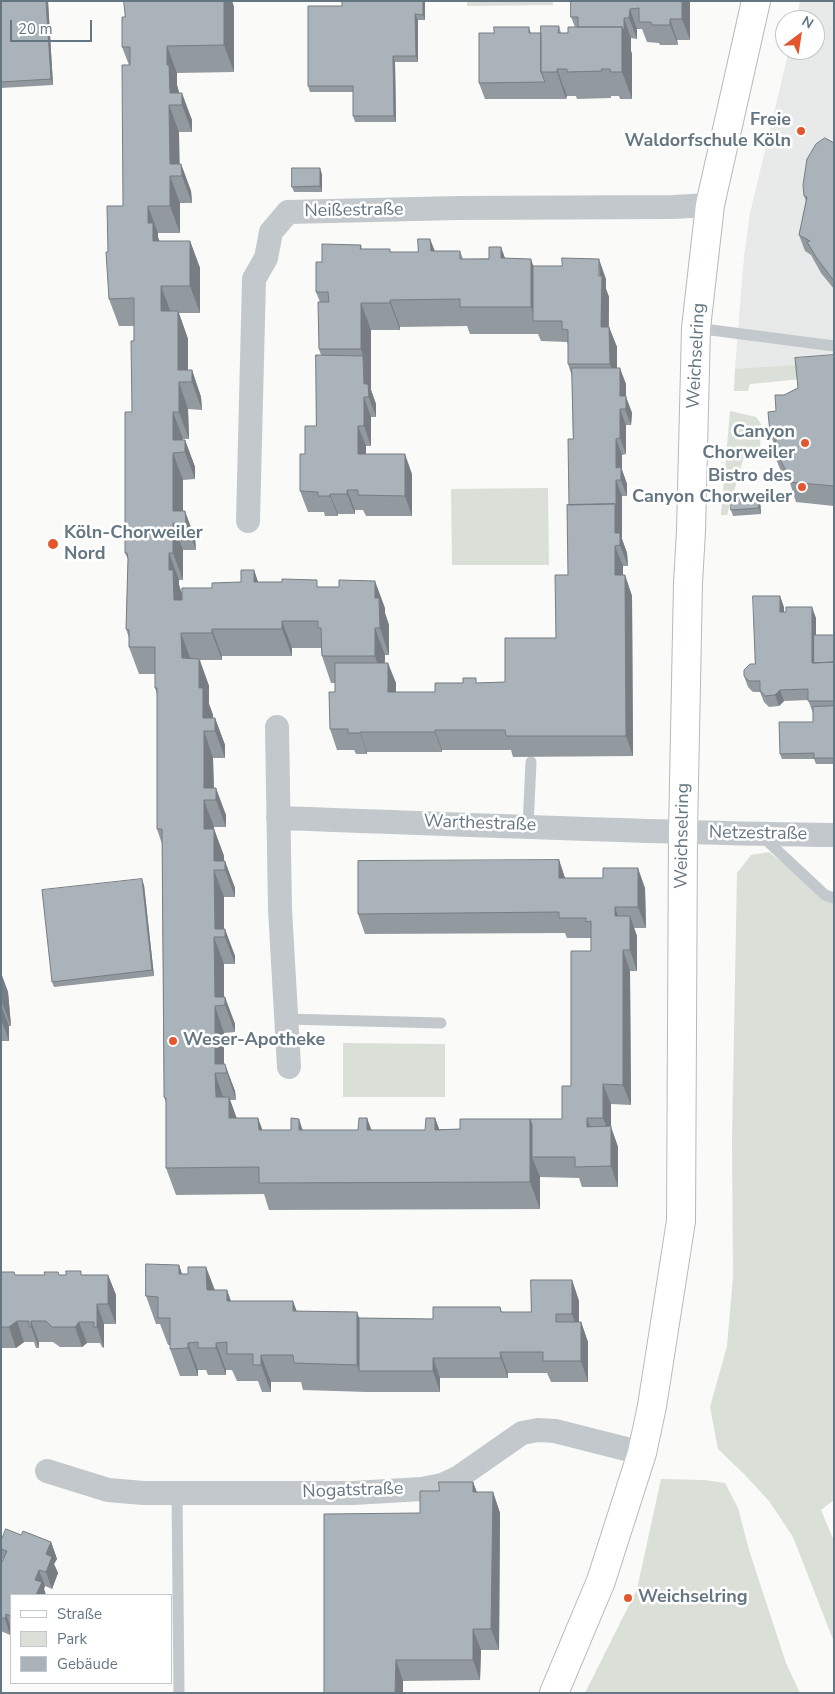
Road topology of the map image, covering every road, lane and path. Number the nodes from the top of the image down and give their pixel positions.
1 (756, 1) edge
2 (710, 205) junction
3 (696, 328) junction
4 (834, 346) edge
5 (248, 522) dead end
6 (277, 726) dead end
7 (531, 762) dead end
8 (278, 818) junction
9 (528, 826) junction
10 (683, 833) junction
11 (760, 834) junction
12 (834, 835) edge
13 (834, 898) edge
14 (286, 1019) junction
15 (441, 1023) dead end
16 (288, 1067) dead end
17 (642, 1453) junction
18 (47, 1471) dead end
19 (177, 1494) junction
20 (568, 1660) junction
21 (179, 1693) edge
22 (545, 1693) edge
23 (554, 1693) edge

1 - 2 street, Weichselring
2 - 3 street, Weichselring
2 - 5 street, Neißestraße
3 - 4 lane
3 - 10 street, Weichselring
6 - 8 street
7 - 9 lane
8 - 9 street, Warthestraße
8 - 14 street
9 - 10 street, Warthestraße
10 - 11 street, Netzestraße
10 - 17 street, Weichselring
11 - 12 street, Netzestraße
11 - 13 lane
14 - 15 lane
14 - 16 street
17 - 19 street, Nogatstraße
17 - 20 street, Weichselring
18 - 19 street, Nogatstraße
19 - 21 lane
20 - 22 street, Weichselring
20 - 23 street, Weichselring

